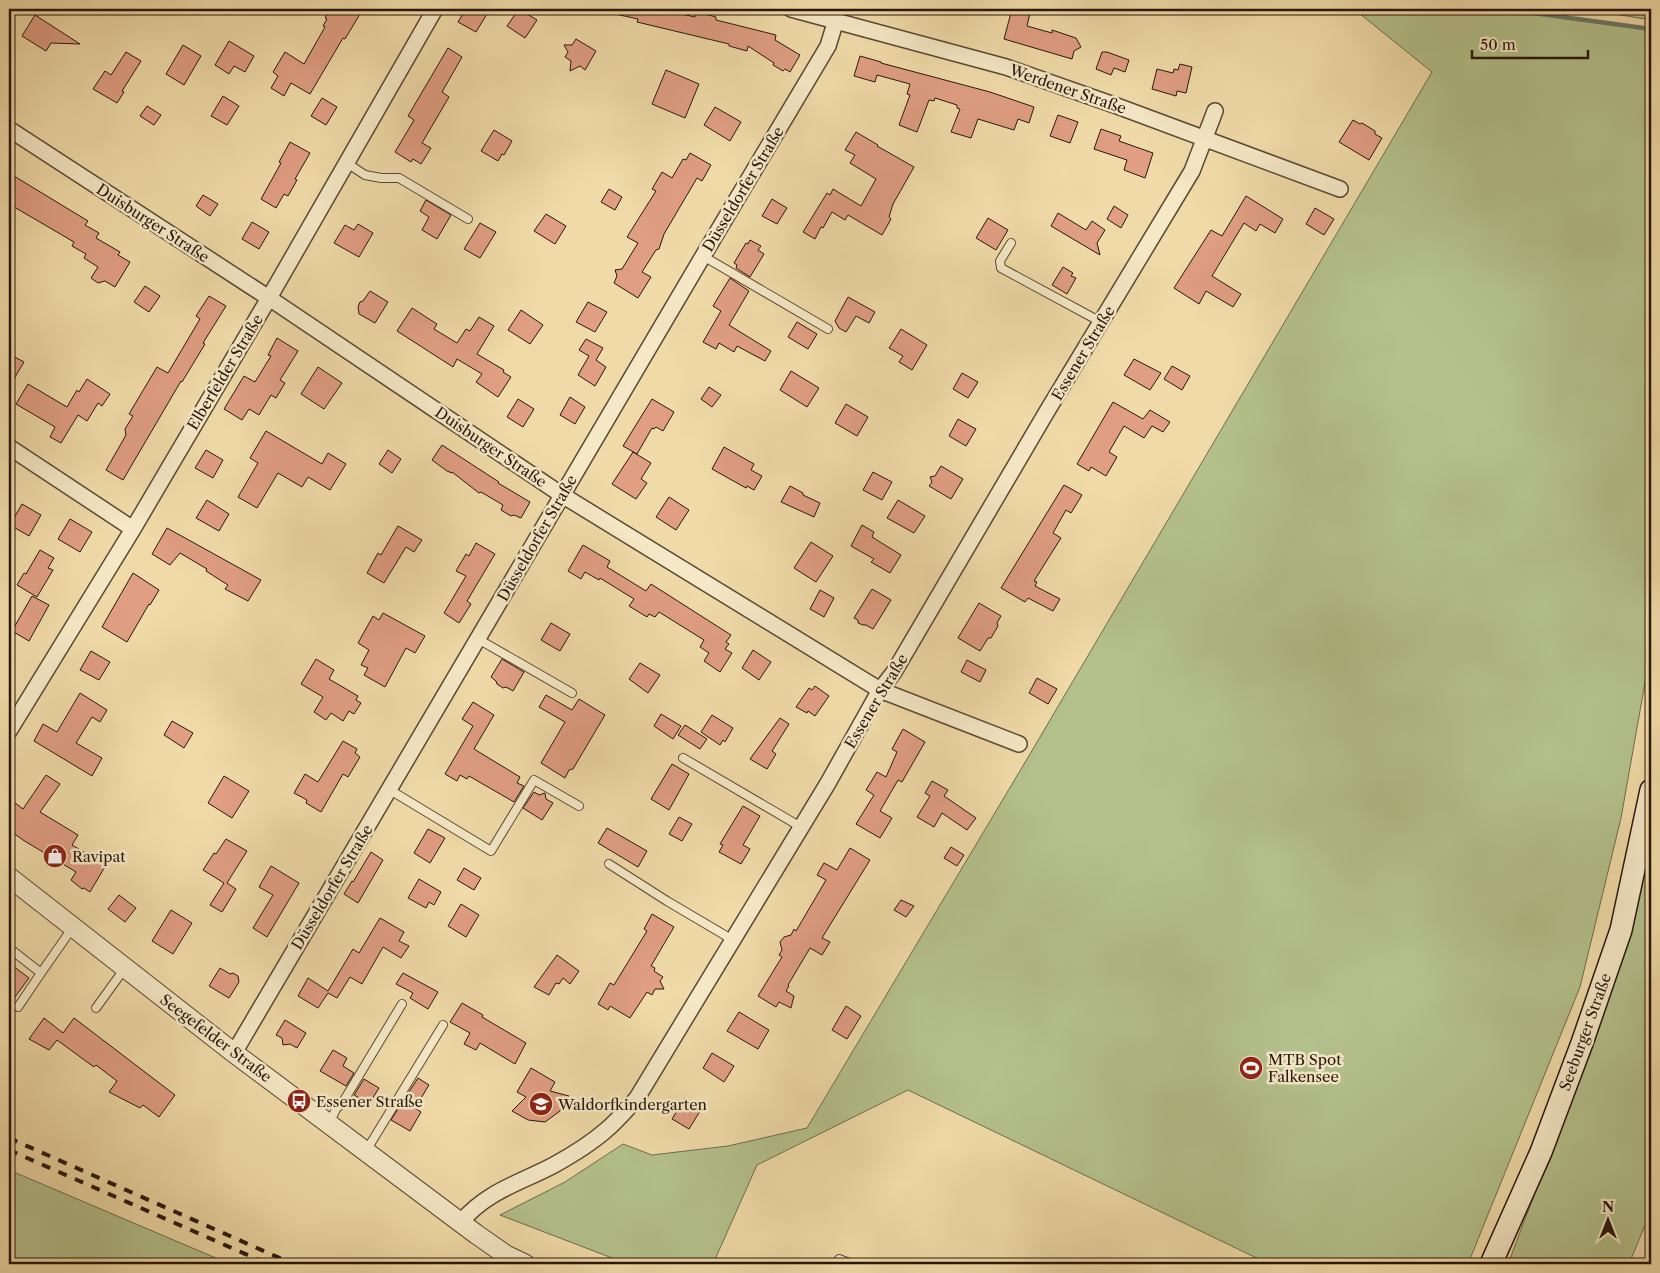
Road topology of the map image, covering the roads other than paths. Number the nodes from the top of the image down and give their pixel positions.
1 (435, 9) edge
2 (790, 9) edge
3 (836, 20) junction
4 (1215, 111) dead end
5 (9, 129) edge
6 (1205, 139) junction
7 (347, 163) junction
8 (1340, 189) dead end
9 (468, 219) dead end
10 (1010, 243) dead end
11 (703, 256) junction
12 (269, 298) junction
13 (1101, 322) junction
14 (828, 329) dead end
15 (9, 447) edge
16 (562, 495) junction
17 (133, 528) junction
18 (478, 639) junction
19 (880, 690) junction
20 (572, 693) dead end
21 (9, 731) edge
22 (1019, 744) dead end
23 (683, 758) dead end
24 (390, 790) junction
25 (1651, 790) edge
26 (579, 806) dead end
27 (801, 827) junction
28 (609, 864) dead end
29 (9, 877) edge
30 (73, 927) junction
31 (732, 940) junction
32 (9, 948) edge
33 (125, 968) junction
34 (41, 973) junction
35 (402, 1004) dead end
36 (18, 1007) dead end
37 (96, 1008) dead end
38 (443, 1025) dead end
39 (234, 1053) junction
40 (329, 1124) junction
41 (366, 1151) junction
42 (461, 1222) junction
43 (525, 1264) edge
44 (836, 1264) edge
45 (852, 1264) edge
46 (1491, 1264) edge

1 - 7 street, Elberfelder Straße
2 - 3 street, Werdener Straße
3 - 6 street, Werdener Straße
3 - 11 street, Düsseldorfer Straße
4 - 6 street, Essener Straße
5 - 12 street, Duisburger Straße
6 - 8 street, Werdener Straße
6 - 13 street, Essener Straße
7 - 9 lane
7 - 12 street, Elberfelder Straße
10 - 13 lane
11 - 14 lane
11 - 16 street, Düsseldorfer Straße
12 - 16 street, Duisburger Straße
12 - 17 street, Elberfelder Straße
13 - 19 street, Essener Straße
15 - 17 street
16 - 18 street, Düsseldorfer Straße
16 - 19 street, Duisburger Straße
17 - 21 street, Elberfelder Straße
18 - 20 lane
18 - 24 street, Düsseldorfer Straße
19 - 22 street, Duisburger Straße
19 - 27 street, Essener Straße
23 - 27 lane
24 - 26 lane
24 - 39 street, Düsseldorfer Straße
25 - 46 main road, Seeburger Straße
27 - 31 street, Essener Straße
28 - 31 lane
29 - 30 street, Seegefelder Straße
30 - 33 street, Seegefelder Straße
30 - 34 lane
31 - 42 street, Essener Straße
32 - 34 lane
33 - 37 lane
33 - 39 street, Seegefelder Straße
34 - 36 lane
35 - 40 lane
38 - 41 lane
39 - 40 street, Seegefelder Straße
40 - 41 street, Seegefelder Straße
41 - 42 street, Seegefelder Straße
42 - 43 street, Seegefelder Straße
44 - 45 lane

